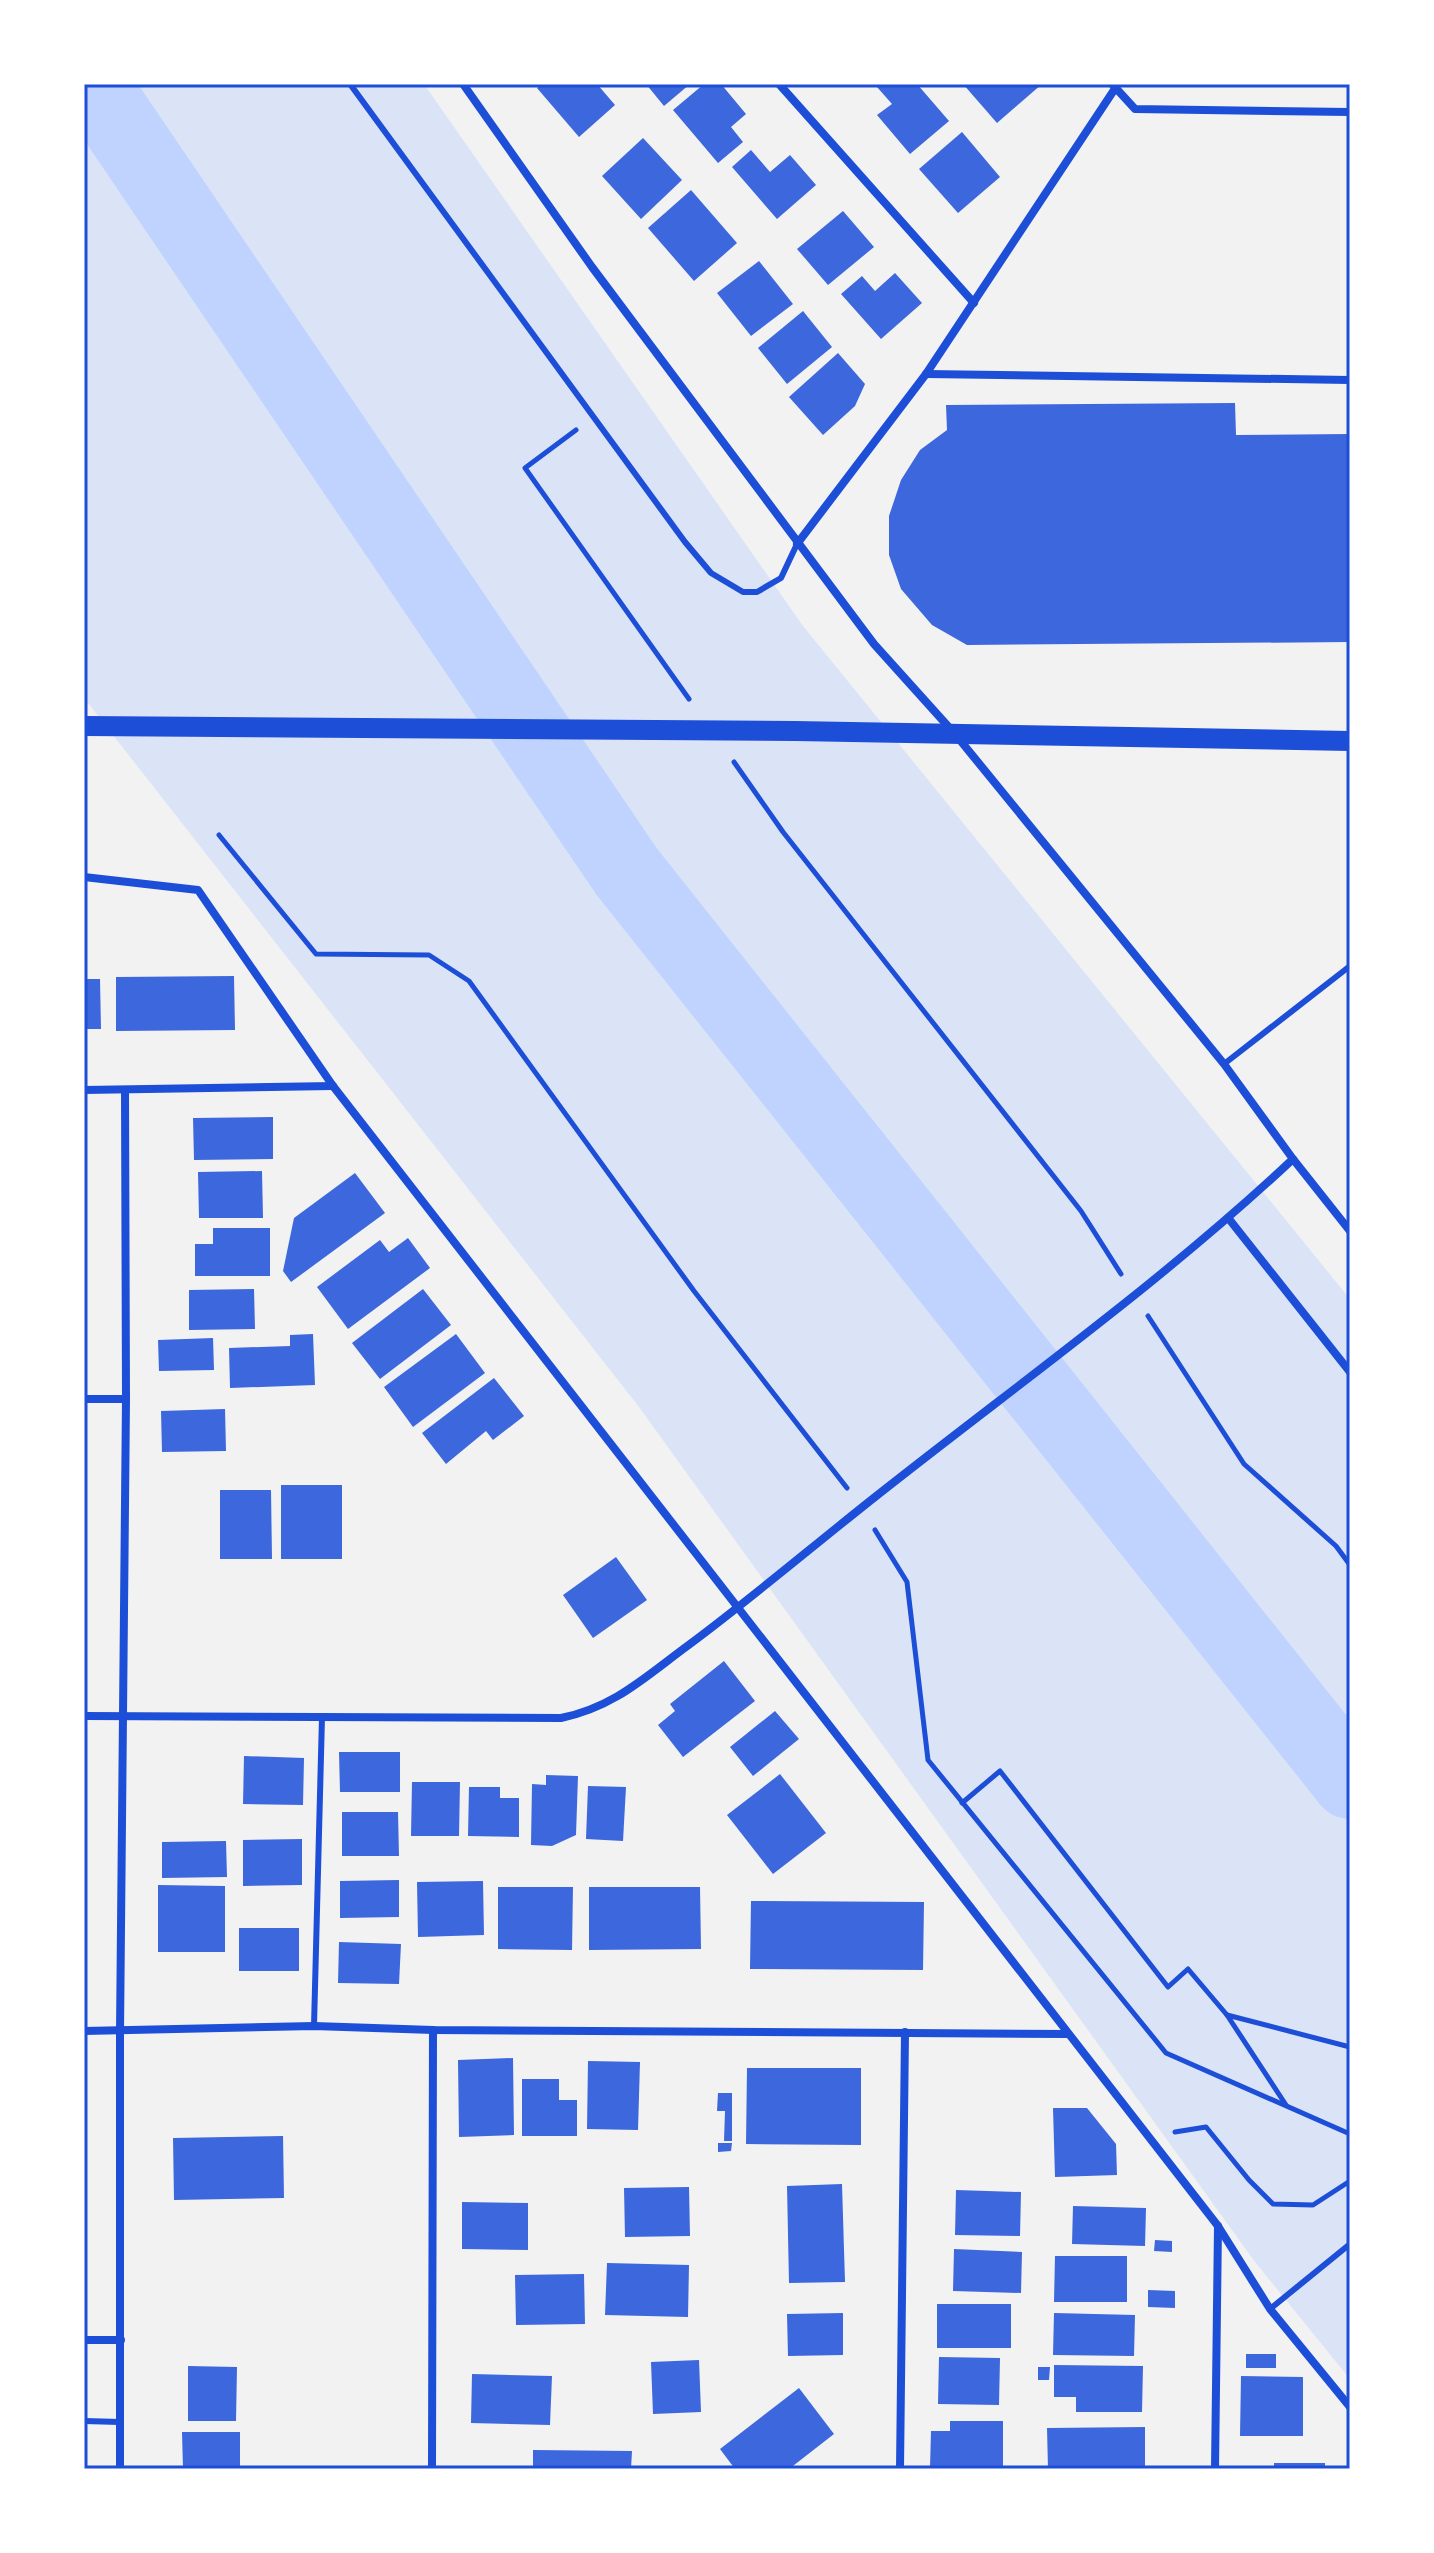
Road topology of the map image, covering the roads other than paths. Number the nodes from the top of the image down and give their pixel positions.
1 (350, 84) edge
2 (463, 84) edge
3 (779, 84) edge
4 (1116, 85) edge
5 (1350, 112) edge
6 (974, 303) junction
7 (926, 374) junction
8 (1350, 380) edge
9 (797, 544) junction
10 (84, 726) edge
11 (955, 734) junction
12 (1350, 741) edge
13 (84, 877) edge
14 (1350, 966) edge
15 (1224, 1064) junction
16 (333, 1086) junction
17 (84, 1090) edge
18 (125, 1090) junction
19 (1293, 1159) junction
20 (1229, 1219) junction
21 (1350, 1231) edge
22 (1350, 1372) edge
23 (84, 1399) edge
24 (126, 1399) junction
25 (737, 1609) junction
26 (84, 1716) edge
27 (124, 1717) junction
28 (322, 1717) junction
29 (314, 2026) junction
30 (433, 2030) junction
31 (84, 2031) edge
32 (120, 2032) junction
33 (905, 2032) junction
34 (1067, 2034) junction
35 (1218, 2226) junction
36 (1350, 2244) edge
37 (1270, 2309) junction
38 (84, 2340) edge
39 (121, 2340) junction
40 (1350, 2407) edge
41 (84, 2421) edge
42 (120, 2422) junction
43 (120, 2469) edge
44 (432, 2469) edge
45 (900, 2469) edge
46 (1215, 2469) edge

1 - 9 lane
2 - 9 street
3 - 6 street
4 - 5 street
4 - 6 street
6 - 7 street
7 - 8 street
7 - 9 street
9 - 11 street
10 - 11 main road
11 - 12 main road
11 - 15 street
13 - 16 street
14 - 15 lane
15 - 19 street
16 - 18 street
16 - 25 street
17 - 18 street
18 - 24 street
19 - 20 street
19 - 21 street
20 - 22 street
20 - 25 street
23 - 24 street
24 - 27 street
25 - 28 street
25 - 34 street
26 - 27 street
27 - 28 street
27 - 32 street
28 - 29 lane
29 - 30 street
29 - 32 street
30 - 33 street
30 - 44 street
31 - 32 street
32 - 39 street
33 - 34 street
33 - 45 street
34 - 35 street
35 - 37 street
35 - 46 street
36 - 37 lane
37 - 40 street
38 - 39 street
39 - 42 street
41 - 42 lane
42 - 43 street

